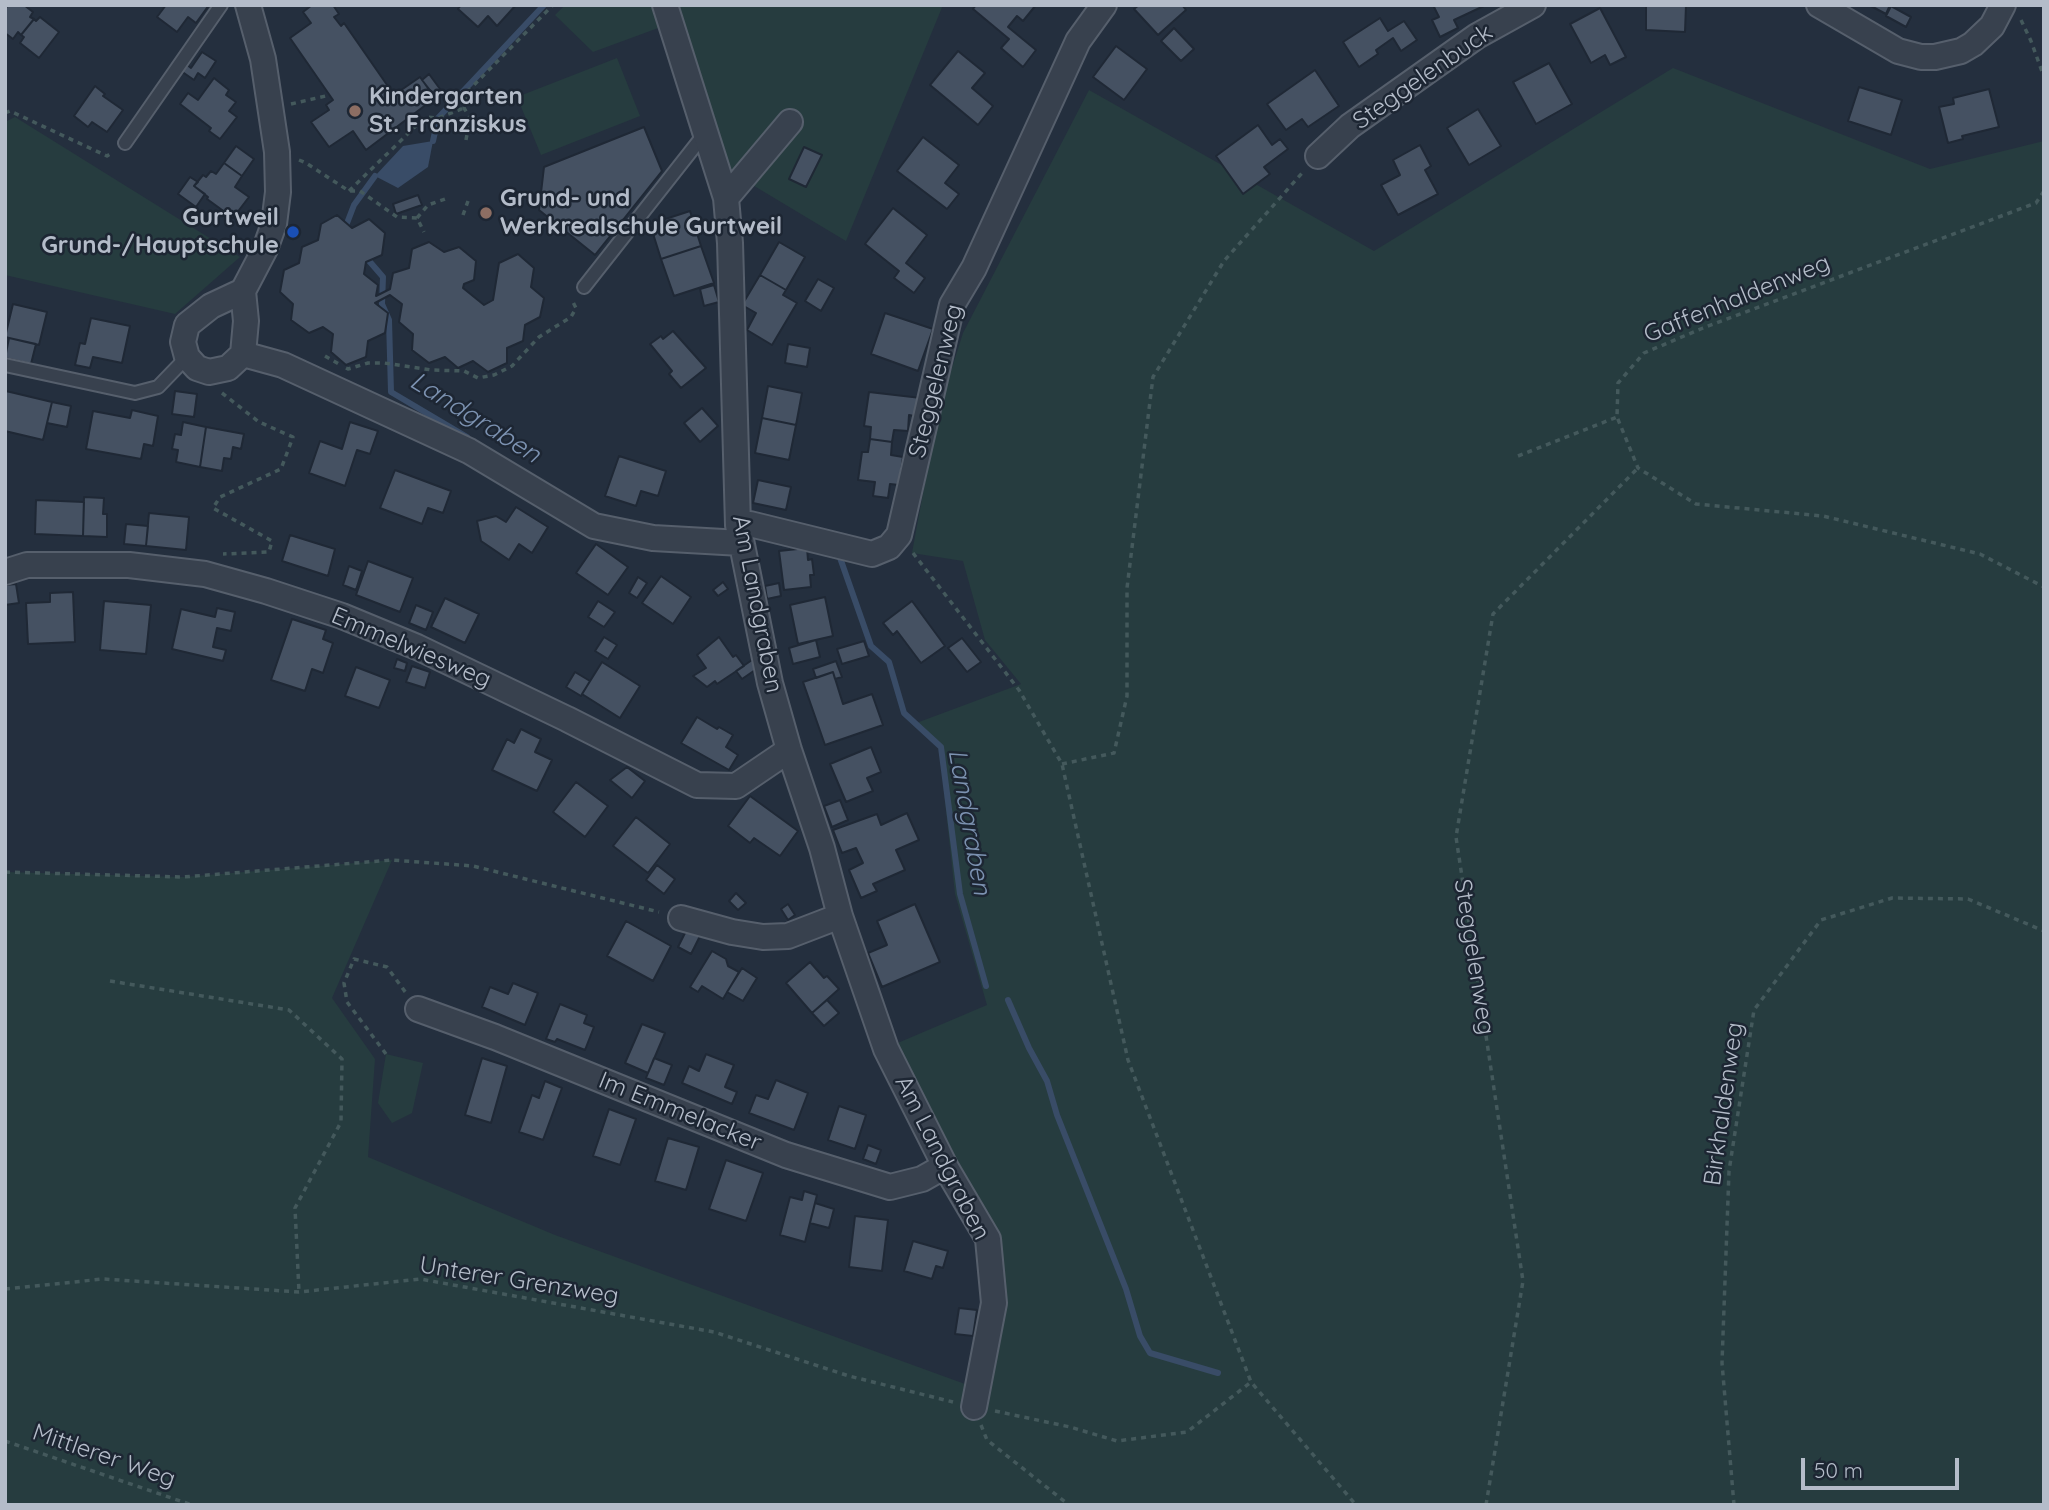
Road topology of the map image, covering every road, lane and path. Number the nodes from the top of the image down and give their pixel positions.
1 (221, 5) edge
2 (553, 5) edge
3 (665, 5) edge
4 (1104, 5) edge
5 (1533, 5) edge
6 (1819, 5) edge
7 (2003, 6) edge
8 (253, 7) edge
9 (2044, 77) edge
10 (330, 94) dead end
11 (272, 108) junction
12 (464, 108) junction
13 (5, 113) edge
14 (790, 122) dead end
15 (706, 132) junction
16 (466, 139) dead end
17 (125, 143) joint
18 (277, 152) junction
19 (1318, 156) joint
20 (349, 191) junction
21 (2044, 191) edge
22 (448, 198) dead end
23 (726, 198) junction
24 (468, 201) dead end
25 (463, 215) dead end
26 (417, 218) junction
27 (424, 232) dead end
28 (584, 286) dead end
29 (243, 291) junction
30 (573, 302) dead end
31 (243, 354) junction
32 (325, 356) dead end
33 (187, 357) junction
34 (5, 365) edge
35 (209, 372) junction
36 (1617, 417) junction
37 (1518, 456) dead end
38 (1638, 468) junction
39 (740, 534) junction
40 (899, 535) junction
41 (5, 572) edge
42 (205, 574) junction
43 (2044, 587) edge
44 (789, 750) junction
45 (1062, 764) junction
46 (5, 873) edge
47 (840, 916) junction
48 (681, 918) joint
49 (2044, 931) edge
50 (110, 981) dead end
51 (418, 1009) joint
52 (386, 1054) dead end
53 (945, 1166) junction
54 (5, 1289) edge
55 (299, 1292) junction
56 (1251, 1382) junction
57 (974, 1407) junction
58 (5, 1441) edge
59 (192, 1505) edge
60 (1069, 1505) edge
61 (1356, 1505) edge
62 (1486, 1505) edge
63 (1734, 1505) edge

1 - 17 lane
2 - 12 path
3 - 15 street, Am Landgraben
4 - 40 street, Steggelenweg
5 - 19 street, Steggelenbuck
6 - 7 street
7 - 9 path
8 - 11 street
10 - 11 path
11 - 18 street
12 - 16 path
12 - 20 path
13 - 17 path
14 - 23 street
15 - 23 street, Am Landgraben
15 - 28 lane
18 - 20 path
18 - 29 street
19 - 45 path
20 - 26 path
21 - 36 path, Gaffenhaldenweg
22 - 26 path
23 - 39 street, Am Landgraben
24 - 25 path
26 - 27 path
29 - 31 street
29 - 33 street
30 - 32 path
31 - 35 street
31 - 39 street
33 - 34 lane
33 - 35 street
35 - 42 path
36 - 37 path
36 - 38 path, Gaffenhaldenweg
38 - 43 path
38 - 62 path, Steggelenweg
39 - 40 street
39 - 44 street, Am Landgraben
40 - 45 path
41 - 42 street, Emmelwiesweg
42 - 44 street, Emmelwiesweg
44 - 47 street, Am Landgraben
45 - 56 path
46 - 48 path
47 - 48 street
47 - 53 street, Am Landgraben
49 - 63 path, Birkhaldenweg
50 - 55 path
51 - 52 path
51 - 53 street, Im Emmelacker
53 - 57 street, Am Landgraben
54 - 55 path, Unterer Grenzweg
55 - 57 path, Unterer Grenzweg
56 - 57 path, Unterer Grenzweg
56 - 61 path
57 - 60 path
58 - 59 path, Mittlerer Weg

